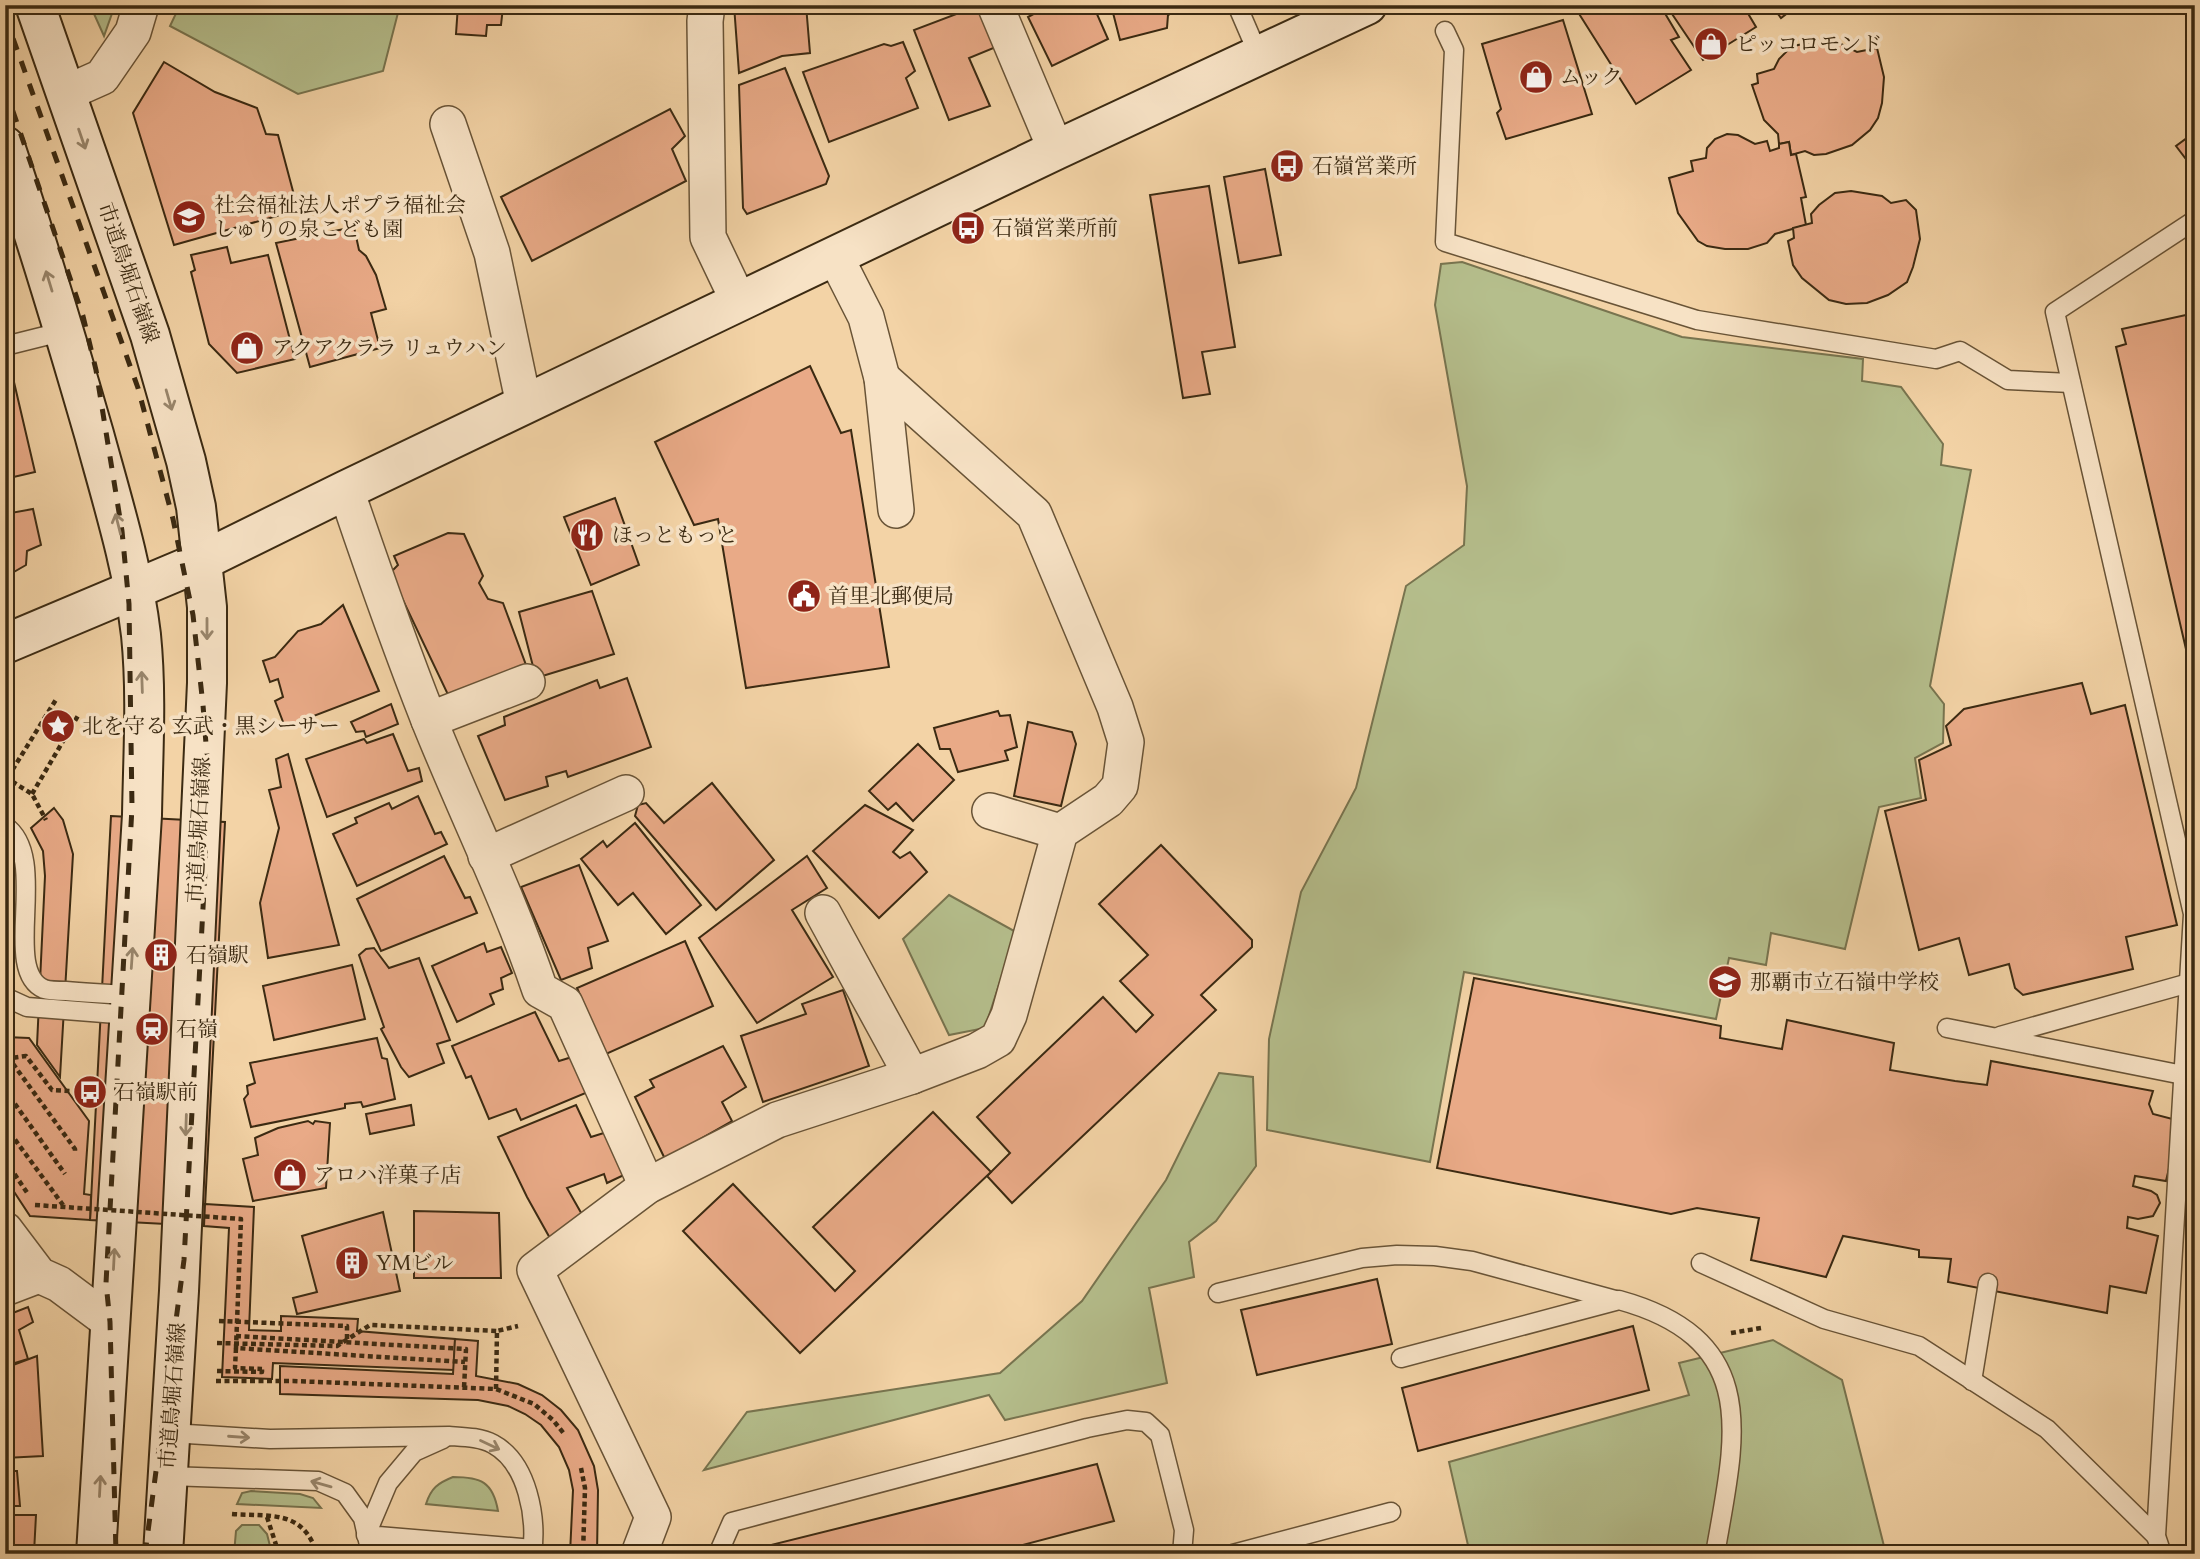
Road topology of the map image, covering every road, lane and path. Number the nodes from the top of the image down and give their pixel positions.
1 (35, 5) edge
2 (141, 5) edge
3 (707, 5) edge
4 (995, 5) edge
5 (1237, 5) edge
6 (1367, 5) edge
7 (1445, 32) dead end
8 (1259, 56) junction
9 (66, 93) junction
10 (448, 124) dead end
11 (5, 146) edge
12 (1056, 150) junction
13 (2195, 220) edge
14 (835, 257) junction
15 (739, 302) junction
16 (65, 331) junction
17 (5, 346) edge
18 (882, 378) junction
19 (2071, 383) junction
20 (524, 405) junction
21 (346, 490) junction
22 (896, 510) dead end
23 (202, 561) junction
24 (134, 590) junction
25 (5, 644) edge
26 (527, 682) dead end
27 (57, 698) dead end
28 (79, 714) dead end
29 (429, 720) junction
30 (8, 777) dead end
31 (626, 793) dead end
32 (32, 794) dead end
33 (990, 811) dead end
34 (5, 826) edge
35 (1060, 832) junction
36 (485, 856) junction
37 (823, 913) dead end
38 (2189, 983) junction
39 (5, 997) edge
40 (129, 1005) junction
41 (1947, 1028) dead end
42 (1994, 1038) junction
43 (7, 1058) edge
44 (2183, 1075) junction
45 (912, 1076) junction
46 (5, 1090) edge
47 (70, 1091) dead end
48 (5, 1126) edge
49 (75, 1149) dead end
50 (5, 1160) edge
51 (65, 1174) dead end
52 (648, 1186) junction
53 (63, 1205) dead end
54 (5, 1230) edge
55 (1701, 1263) dead end
56 (38, 1275) junction
57 (1988, 1283) dead end
58 (5, 1288) edge
59 (1218, 1293) dead end
60 (1619, 1300) junction
61 (557, 1317) junction
62 (219, 1321) dead end
63 (110, 1322) junction
64 (497, 1331) junction
65 (236, 1336) junction
66 (346, 1341) junction
67 (217, 1343) dead end
68 (236, 1348) junction
69 (1401, 1358) dead end
70 (465, 1362) junction
71 (215, 1371) dead end
72 (1972, 1381) junction
73 (464, 1388) dead end
74 (496, 1389) dead end
75 (171, 1433) junction
76 (449, 1436) junction
77 (168, 1476) junction
78 (1391, 1512) dead end
79 (221, 1513) dead end
80 (267, 1517) junction
81 (366, 1535) junction
82 (2156, 1536) junction
83 (533, 1552) edge
84 (96, 1554) edge
85 (163, 1554) edge
86 (279, 1554) edge
87 (317, 1554) edge
88 (371, 1554) edge
89 (639, 1554) edge
90 (718, 1554) edge
91 (1182, 1554) edge
92 (1233, 1554) edge
93 (1714, 1554) edge
94 (2162, 1554) edge

1 - 9 street, 市道鳥堀石嶺線
2 - 9 street
3 - 15 street
4 - 12 street
5 - 8 lane
6 - 8 street
7 - 19 lane
8 - 12 street
9 -> 23 street, 市道鳥堀石嶺線
10 - 20 street
16 -> 11 street
12 - 14 street
13 - 19 lane
14 - 15 street
14 - 18 street
15 - 20 street
16 - 17 lane
24 -> 16 street
18 - 22 street
18 - 35 street
19 - 38 lane
20 - 21 street
21 - 23 street
21 - 29 street
23 - 24 street
23 -> 75 street, 市道鳥堀石嶺線
24 - 25 street
40 -> 24 street
26 - 29 street
27 - 30 path
28 - 32 path
29 - 36 street
31 - 36 street
33 - 35 street
34 - 40 lane
35 - 45 street
36 - 52 street
37 - 45 street
38 - 42 lane
38 - 44 lane
39 - 40 lane
63 -> 40 street
41 - 42 lane
42 - 44 lane
43 - 47 path
43 - 49 path
44 - 82 lane
45 - 52 street
46 - 51 path
48 - 53 path
50 - 65 path, bridge
52 - 61 street
54 - 56 street
55 - 72 lane
56 - 58 street
56 - 63 street
57 - 72 lane
59 - 60 lane
60 - 69 lane
60 - 93 lane
61 - 64 path
61 - 89 street
62 - 66 path
84 -> 63 street
64 - 67 path
64 - 74 path
65 - 66 path
65 - 68 path, bridge
66 - 70 path
68 - 70 path, bridge
68 - 71 path
70 - 73 path
72 - 82 lane
75 -> 76 lane
75 - 77 street, 市道鳥堀石嶺線
76 - 81 lane
76 -> 83 lane
81 -> 77 lane
77 - 85 street, 市道鳥堀石嶺線
78 - 92 lane
79 - 80 path
80 - 86 path
80 - 87 path
81 - 83 lane
81 - 88 lane
82 - 94 lane
90 - 91 lane

